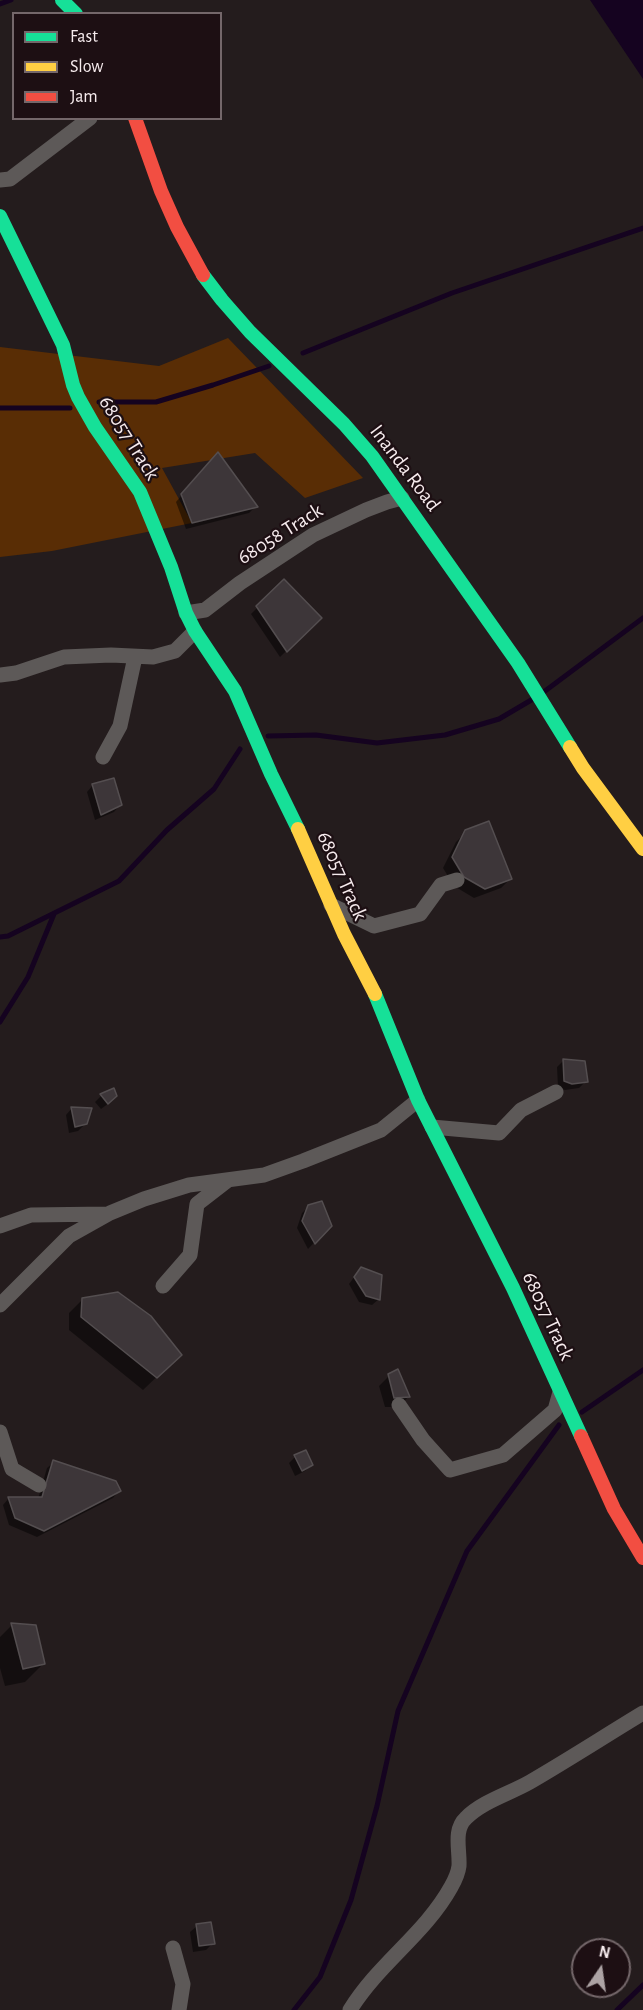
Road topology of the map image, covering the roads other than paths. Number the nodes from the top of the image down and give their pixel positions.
1 (62, 0) edge
2 (74, 12) edge
3 (87, 120) edge
4 (136, 120) edge
5 (0, 180) edge
6 (0, 216) edge
7 (402, 498) junction
8 (186, 613) junction
9 (195, 631) junction
10 (135, 657) junction
11 (0, 675) edge
12 (103, 757) dead end
13 (643, 849) edge
14 (457, 880) dead end
15 (331, 905) junction
16 (556, 1092) dead end
17 (418, 1100) junction
18 (432, 1127) junction
19 (228, 1180) junction
20 (110, 1214) junction
21 (0, 1226) edge
22 (163, 1286) dead end
23 (0, 1305) edge
24 (560, 1392) junction
25 (399, 1405) dead end
26 (0, 1432) edge
27 (39, 1485) dead end
28 (643, 1558) edge
29 (643, 1713) edge
30 (173, 1948) dead end
31 (180, 2010) edge
32 (350, 2010) edge

1 - 2 street
3 - 5 street
4 - 7 street, Inanda Road
6 - 8 street, 68057 Track
7 - 8 street, 68058 Track
7 - 13 street, Inanda Road
8 - 9 street, 68057 Track
9 - 10 street
9 - 15 street, 68057 Track
10 - 11 street
10 - 12 street
14 - 15 street
15 - 17 street, 68057 Track
16 - 18 street
17 - 18 street, 68057 Track
17 - 19 street
18 - 24 street, 68057 Track
19 - 20 street
19 - 22 street
20 - 21 street
20 - 23 street
24 - 25 street
24 - 28 street, 68057 Track
26 - 27 street
29 - 32 street
30 - 31 street

